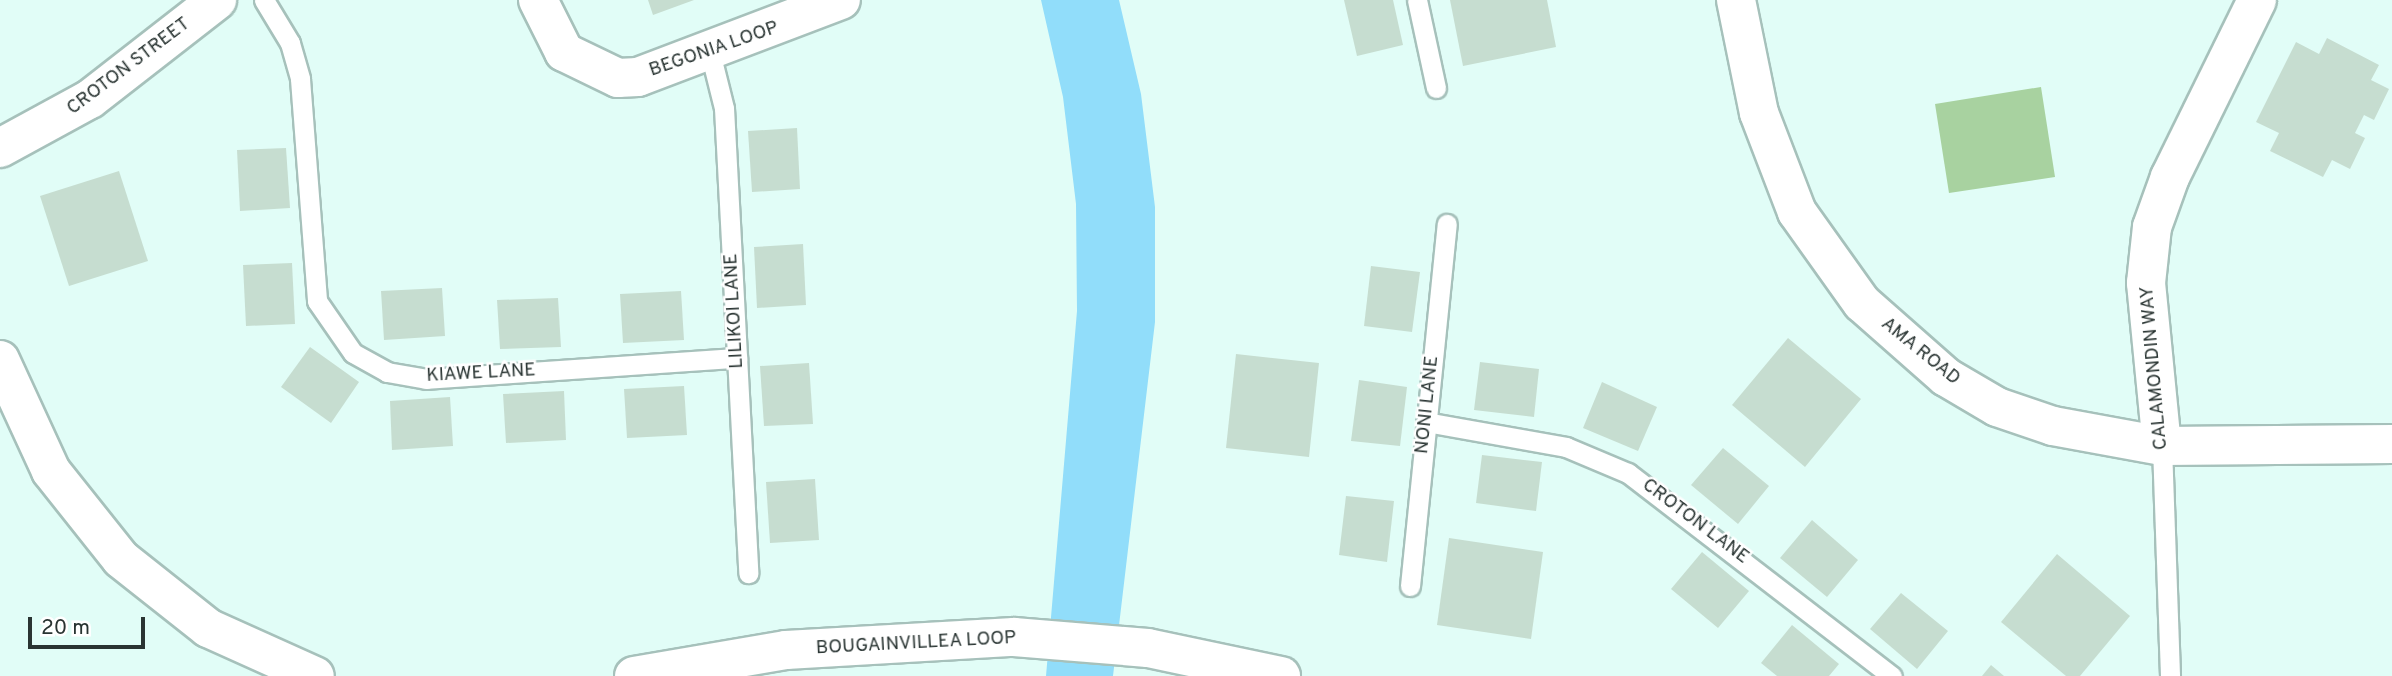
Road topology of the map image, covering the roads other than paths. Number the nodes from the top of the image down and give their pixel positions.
1 (218, 0) edge
2 (264, 0) edge
3 (538, 0) edge
4 (841, 0) edge
5 (1417, 0) edge
6 (1736, 0) edge
7 (2257, 0) edge
8 (710, 52) junction
9 (1436, 88) dead end
10 (0, 148) edge
11 (1447, 224) dead end
12 (737, 358) junction
13 (0, 360) edge
14 (1426, 422) junction
15 (2392, 444) edge
16 (2162, 446) junction
17 (747, 573) dead end
18 (1410, 586) dead end
19 (315, 676) edge
20 (640, 676) edge
21 (1281, 676) edge
22 (1892, 676) edge
23 (2170, 676) edge

1 - 10 street, CROTON STREET
2 - 12 lane, KIAWE LANE
3 - 8 street, BEGONIA LOOP
4 - 8 street, BEGONIA LOOP
5 - 9 lane
6 - 16 street, AMA ROAD
7 - 16 street, CALAMONDIN WAY
8 - 12 lane, LILIKOI LANE
11 - 14 lane, NONI LANE
12 - 17 lane, LILIKOI LANE
13 - 19 street
14 - 18 lane, NONI LANE
14 - 22 lane, CROTON LANE
15 - 16 street, AMA ROAD
16 - 23 lane, CALAMONDIN WAY
20 - 21 street, BOUGAINVILLEA LOOP

